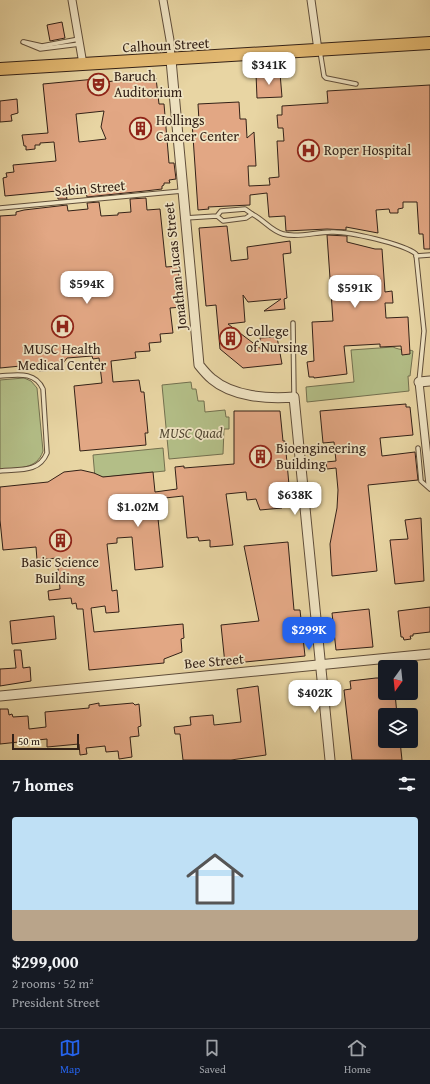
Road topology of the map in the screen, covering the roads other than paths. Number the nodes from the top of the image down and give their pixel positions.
1 (72, 0) edge
2 (163, 0) edge
3 (311, 0) edge
4 (79, 41) junction
5 (23, 42) dead end
6 (430, 43) edge
7 (319, 50) junction
8 (171, 60) junction
9 (83, 64) junction
10 (0, 69) edge
11 (356, 84) dead end
12 (182, 191) junction
13 (0, 208) edge
14 (252, 214) junction
15 (217, 216) junction
16 (184, 218) junction
17 (430, 255) edge
18 (416, 256) junction
19 (293, 323) dead end
20 (0, 376) edge
21 (430, 381) edge
22 (419, 382) junction
23 (294, 397) junction
24 (418, 448) dead end
25 (0, 471) edge
26 (430, 484) edge
27 (430, 489) edge
28 (430, 654) edge
29 (321, 665) junction
30 (0, 696) edge
31 (330, 760) edge

1 - 4 street
2 - 8 street
3 - 7 street
4 - 5 lane
4 - 9 street
6 - 7 main road, Calhoun Street
7 - 8 main road, Calhoun Street
7 - 11 lane
8 - 9 main road, Calhoun Street
8 - 12 street, Jonathan Lucas Street
9 - 10 main road, Calhoun Street
12 - 13 lane, Sabin Street
12 - 16 street, Jonathan Lucas Street
14 - 15 lane
14 - 15 lane
14 - 18 lane
15 - 16 lane
16 - 23 street, Jonathan Lucas Street
17 - 18 lane
18 - 22 lane
19 - 23 lane
20 - 25 lane
21 - 22 street
22 - 26 street
23 - 29 street
24 - 27 lane
28 - 29 street, Bee Street
29 - 30 street, Bee Street
29 - 31 street

